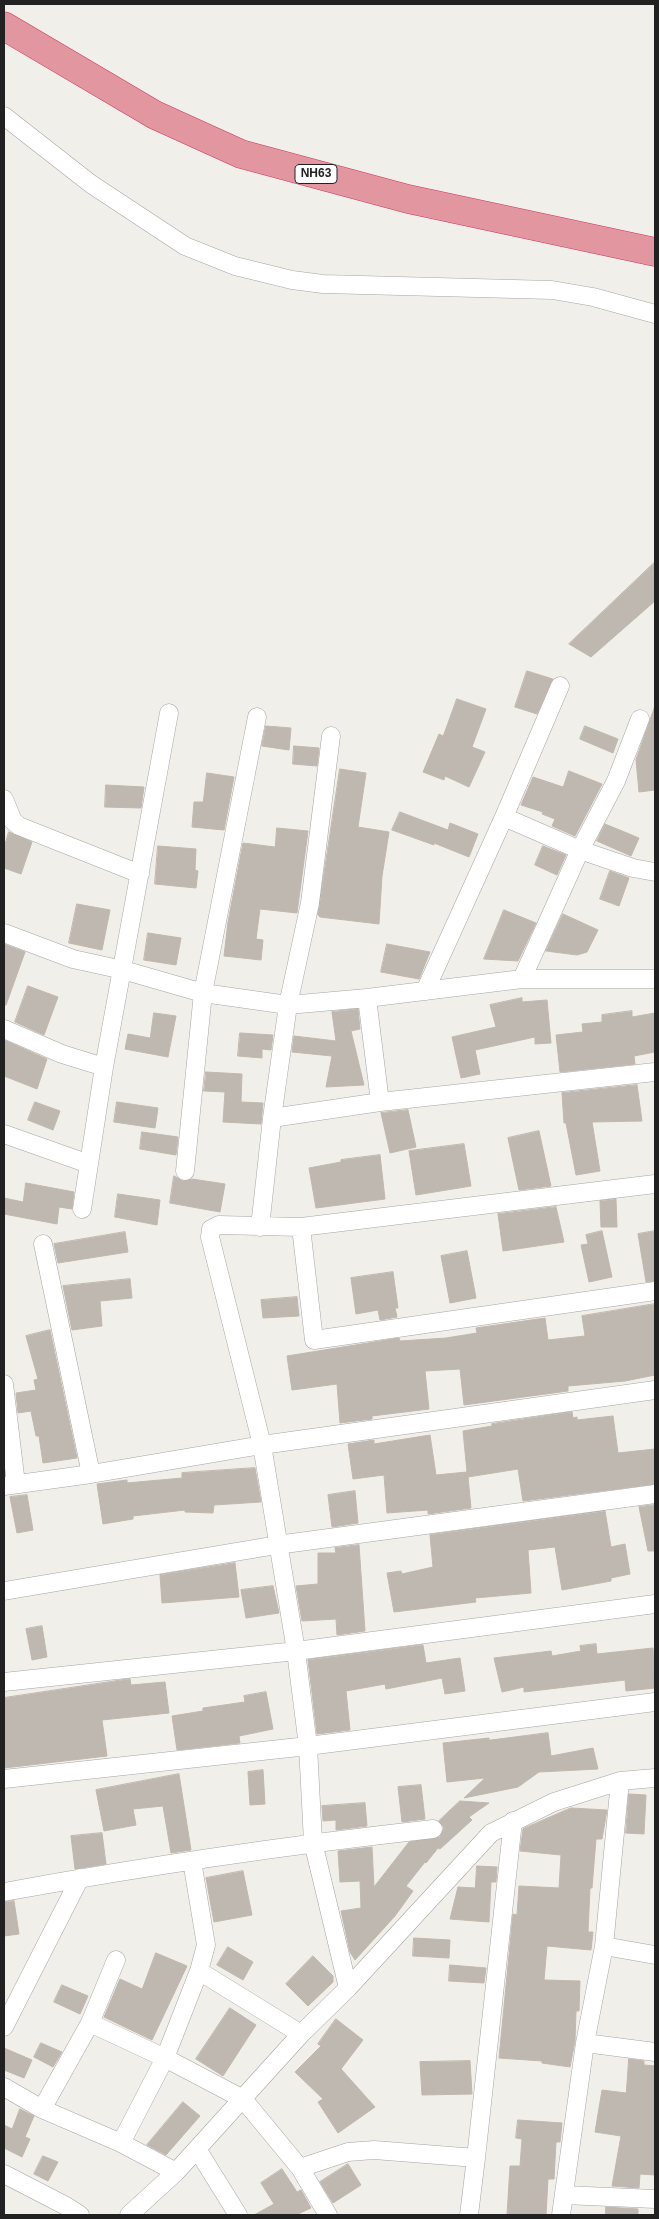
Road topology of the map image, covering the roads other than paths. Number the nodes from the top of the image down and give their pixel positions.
1 (4, 26) edge
2 (4, 116) edge
3 (655, 252) edge
4 (655, 314) edge
5 (560, 686) dead end
6 (169, 713) dead end
7 (257, 717) dead end
8 (640, 719) dead end
9 (331, 736) dead end
10 (4, 799) edge
11 (504, 817) junction
12 (580, 850) junction
13 (655, 872) edge
14 (140, 874) junction
15 (4, 933) edge
16 (123, 970) junction
17 (522, 979) junction
18 (655, 979) edge
19 (425, 991) junction
20 (204, 993) junction
21 (366, 998) junction
22 (288, 1005) junction
23 (4, 1029) edge
24 (104, 1067) junction
25 (655, 1072) edge
26 (380, 1102) junction
27 (272, 1118) junction
28 (4, 1134) edge
29 (89, 1164) junction
30 (186, 1171) dead end
31 (655, 1184) edge
32 (82, 1209) dead end
33 (260, 1226) junction
34 (301, 1226) junction
35 (43, 1244) dead end
36 (655, 1291) edge
37 (4, 1384) edge
38 (655, 1390) edge
39 (262, 1445) junction
40 (91, 1474) junction
41 (10, 1485) edge
42 (655, 1494) edge
43 (278, 1545) junction
44 (4, 1590) edge
45 (655, 1604) edge
46 (296, 1651) junction
47 (4, 1682) edge
48 (655, 1702) edge
49 (308, 1746) junction
50 (655, 1778) edge
51 (4, 1779) edge
52 (620, 1781) junction
53 (513, 1821) junction
54 (433, 1828) dead end
55 (313, 1842) junction
56 (192, 1861) junction
57 (80, 1878) junction
58 (4, 1892) edge
59 (604, 1946) junction
60 (655, 1955) edge
61 (116, 1960) dead end
62 (199, 1971) junction
63 (348, 1988) junction
64 (90, 2024) junction
65 (4, 2027) edge
66 (301, 2034) junction
67 (585, 2043) junction
68 (655, 2052) edge
69 (165, 2058) junction
70 (4, 2087) edge
71 (243, 2099) junction
72 (42, 2109) junction
73 (121, 2143) junction
74 (197, 2149) junction
75 (476, 2158) junction
76 (300, 2168) junction
77 (176, 2172) junction
78 (4, 2174) edge
79 (564, 2195) junction
80 (655, 2199) edge
81 (134, 2214) edge
82 (80, 2215) edge
83 (238, 2215) edge
84 (328, 2215) edge
85 (469, 2215) edge
86 (561, 2215) edge

1 - 3 highway, NH63
2 - 4 street
5 - 11 street
6 - 14 street
7 - 20 street
8 - 12 street
9 - 22 street
10 - 14 street
11 - 12 street
11 - 19 street
12 - 13 street
12 - 17 street
14 - 16 street
15 - 16 street
16 - 20 street
16 - 24 street
17 - 18 street
17 - 19 street
19 - 21 street
20 - 22 street
20 - 30 street
21 - 22 street
21 - 26 street
22 - 27 street
23 - 24 street
24 - 29 street
25 - 26 street
26 - 27 street
27 - 33 street
28 - 29 street
29 - 32 street
31 - 34 street
33 - 34 street
33 - 39 street
34 - 36 street
35 - 40 street
37 - 41 street
38 - 39 street
39 - 40 street
39 - 43 street
40 - 41 street
42 - 43 street
43 - 44 street
43 - 46 street
45 - 46 street
46 - 47 street
46 - 49 street
48 - 49 street
49 - 51 street
49 - 55 street
50 - 52 street
52 - 53 street
52 - 59 street
53 - 63 street
53 - 75 street
54 - 55 street
55 - 56 street
55 - 63 street
56 - 57 street
56 - 62 street
57 - 58 street
57 - 65 street
59 - 60 street
59 - 67 street
61 - 64 street
62 - 66 street
62 - 69 street
63 - 66 street
64 - 69 street
64 - 72 street
66 - 71 street
67 - 68 street
67 - 79 street
69 - 71 street
69 - 73 street
70 - 72 street
71 - 74 street
71 - 76 street
72 - 73 street
73 - 77 street
74 - 77 street
74 - 83 street
75 - 76 street
75 - 85 street
76 - 84 street
77 - 81 street
78 - 82 street
79 - 80 street
79 - 86 street

